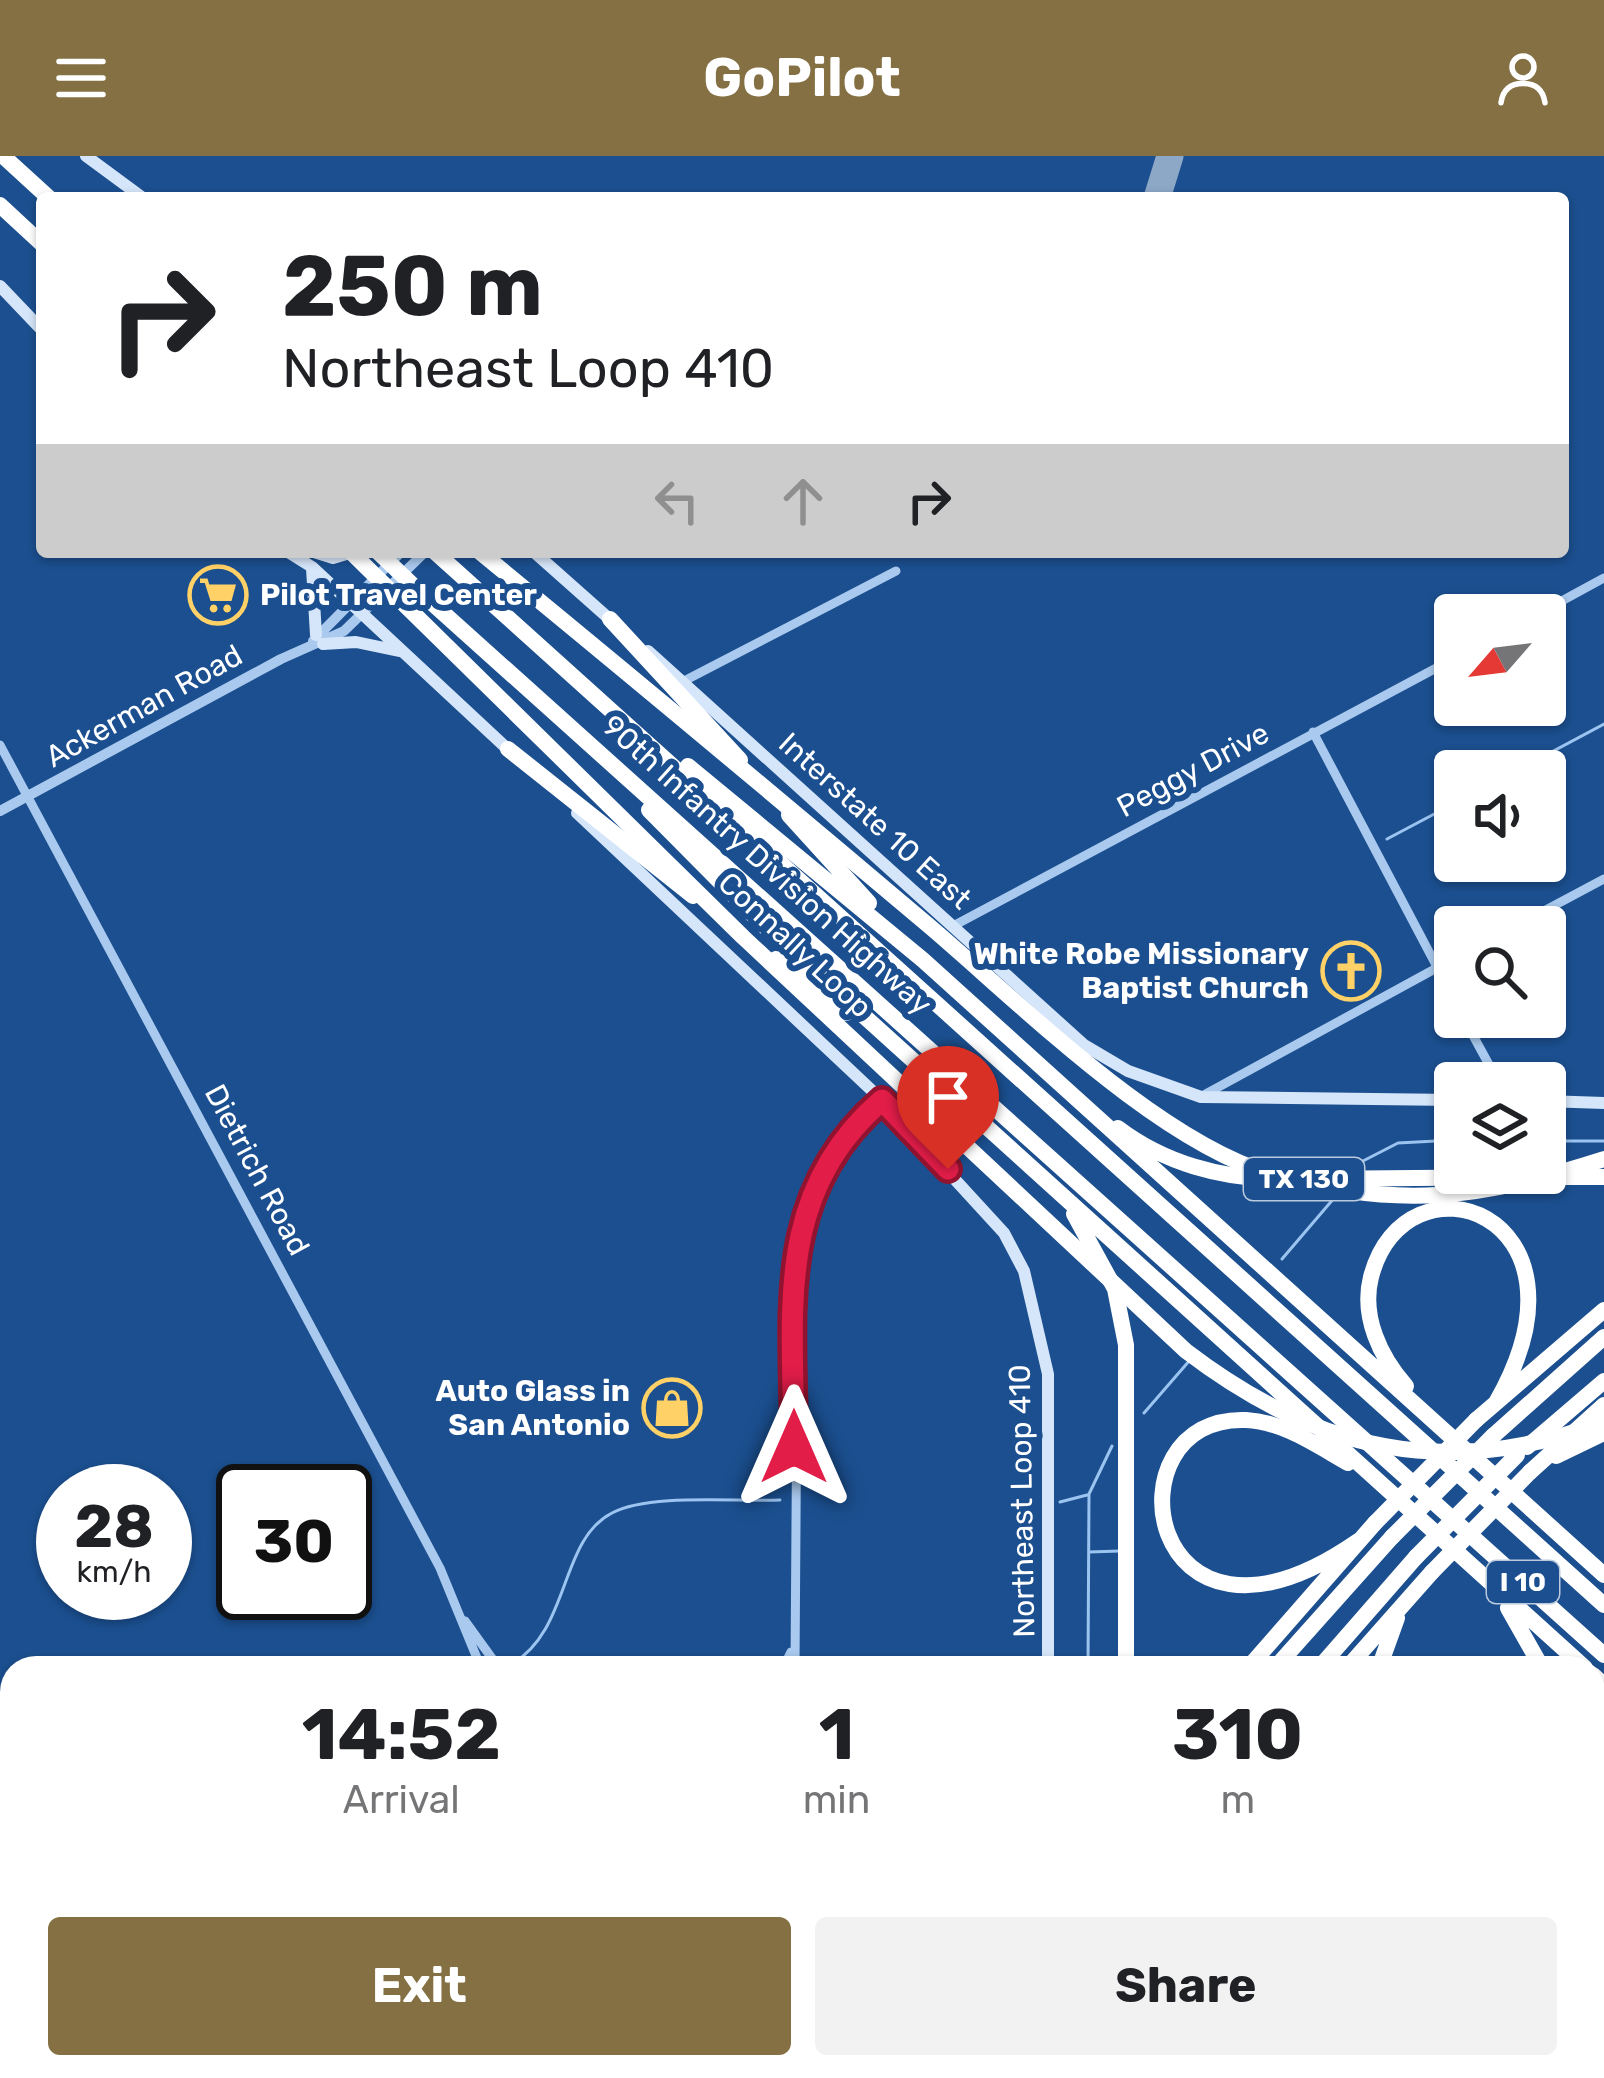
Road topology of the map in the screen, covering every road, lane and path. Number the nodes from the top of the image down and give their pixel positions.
1 (3, 156) edge
2 (86, 156) edge
3 (42, 192) edge
4 (134, 192) edge
5 (0, 206) edge
6 (36, 239) edge
7 (0, 286) edge
8 (36, 324) edge
9 (298, 558) edge
10 (358, 558) edge
11 (384, 558) edge
12 (395, 558) edge
13 (419, 558) edge
14 (442, 558) edge
15 (486, 558) edge
16 (541, 558) edge
17 (312, 567) junction
18 (896, 571) dead end
19 (1604, 578) edge
20 (1566, 599) edge
21 (353, 604) junction
22 (365, 616) junction
23 (610, 619) junction
24 (317, 641) junction
25 (404, 652) junction
26 (552, 656) junction
27 (1434, 669) edge
28 (512, 674) junction
29 (684, 680) junction
30 (1313, 732) junction
31 (0, 745) edge
32 (508, 749) junction
33 (27, 796) junction
34 (0, 811) edge
35 (1604, 879) edge
36 (1553, 906) edge
37 (955, 925) junction
38 (922, 960) junction
39 (1434, 962) edge
40 (1434, 970) edge
41 (892, 1042) junction
42 (1036, 1064) junction
43 (1201, 1096) junction
44 (882, 1100) junction
45 (1434, 1100) edge
46 (1566, 1102) edge
47 (1604, 1103) edge
48 (1604, 1159) edge
49 (1604, 1177) edge
50 (1050, 1185) junction
51 (1604, 1310) edge
52 (1604, 1337) edge
53 (1604, 1381) edge
54 (1497, 1401) junction
55 (1604, 1406) edge
56 (1604, 1422) edge
57 (1441, 1429) junction
58 (1604, 1433) edge
59 (1530, 1472) junction
60 (1376, 1480) junction
61 (1358, 1541) junction
62 (1472, 1566) junction
63 (1601, 1570) edge
64 (1414, 1590) junction
65 (1604, 1605) edge
66 (464, 1621) junction
67 (791, 1652) junction
68 (1604, 1655) edge
69 (477, 1656) edge
70 (490, 1656) edge
71 (789, 1656) edge
72 (792, 1656) edge
73 (1048, 1656) edge
74 (1126, 1656) edge
75 (1258, 1656) edge
76 (1286, 1656) edge
77 (1329, 1656) edge
78 (1357, 1656) edge
79 (1384, 1656) edge
80 (1536, 1656) edge
81 (1572, 1656) edge

1 - 3 highway
2 - 4 main road
5 - 6 highway
7 - 8 main road
9 - 17 main road
10 - 56 highway, Connally Loop, bridge
11 - 28 highway, 90th Infantry Division Highway / I 10, bridge
12 - 21 street, Ackerman Road
13 - 22 street, Ackerman Road
14 - 26 highway, 90th Infantry Division Highway / I 10
15 - 48 highway, bridge
16 - 23 main road, Interstate 10 East
17 - 21 main road
17 - 24 main road
18 - 29 street
19 - 20 street
21 - 22 main road
21 - 24 street, Ackerman Road
22 - 24 street, Ackerman Road
22 - 25 main road
23 - 29 main road, Interstate 10 East
23 - 38 highway
24 - 25 main road
24 - 33 street, Ackerman Road
25 - 32 main road
26 - 38 highway, TX 130
26 - 65 highway, 90th Infantry Division Highway / I 10
27 - 30 street, Peggy Drive
28 - 41 highway
28 - 68 highway, 90th Infantry Division Highway / I 10
29 - 37 main road, Interstate 10 East
30 - 37 street, Peggy Drive
30 - 39 street
31 - 33 street, Dietrich Road
32 - 41 highway
32 - 44 main road
33 - 34 street, Ackerman Road
33 - 66 street, Dietrich Road
35 - 36 street
37 - 43 main road, Interstate 10 East
38 - 42 highway, TX 130
40 - 43 street
41 - 50 highway
42 - 49 highway, TX 130
42 - 57 highway
43 - 45 main road
44 - 67 street
44 - 73 main road, Northeast Loop 410
46 - 47 main road
50 - 60 highway
50 - 74 highway
51 - 54 highway
52 - 76 highway, bridge
53 - 77 highway, bridge
54 - 57 highway
54 - 61 highway, bridge
55 - 59 highway
57 - 63 highway
58 - 59 highway
59 - 64 highway, bridge
60 - 61 highway
60 - 62 highway
61 - 75 highway
62 - 80 highway
62 - 81 highway
64 - 78 highway
64 - 79 highway
66 - 69 street, Dietrich Road
66 - 70 street, Dietrich Road
67 - 71 street
67 - 72 street

